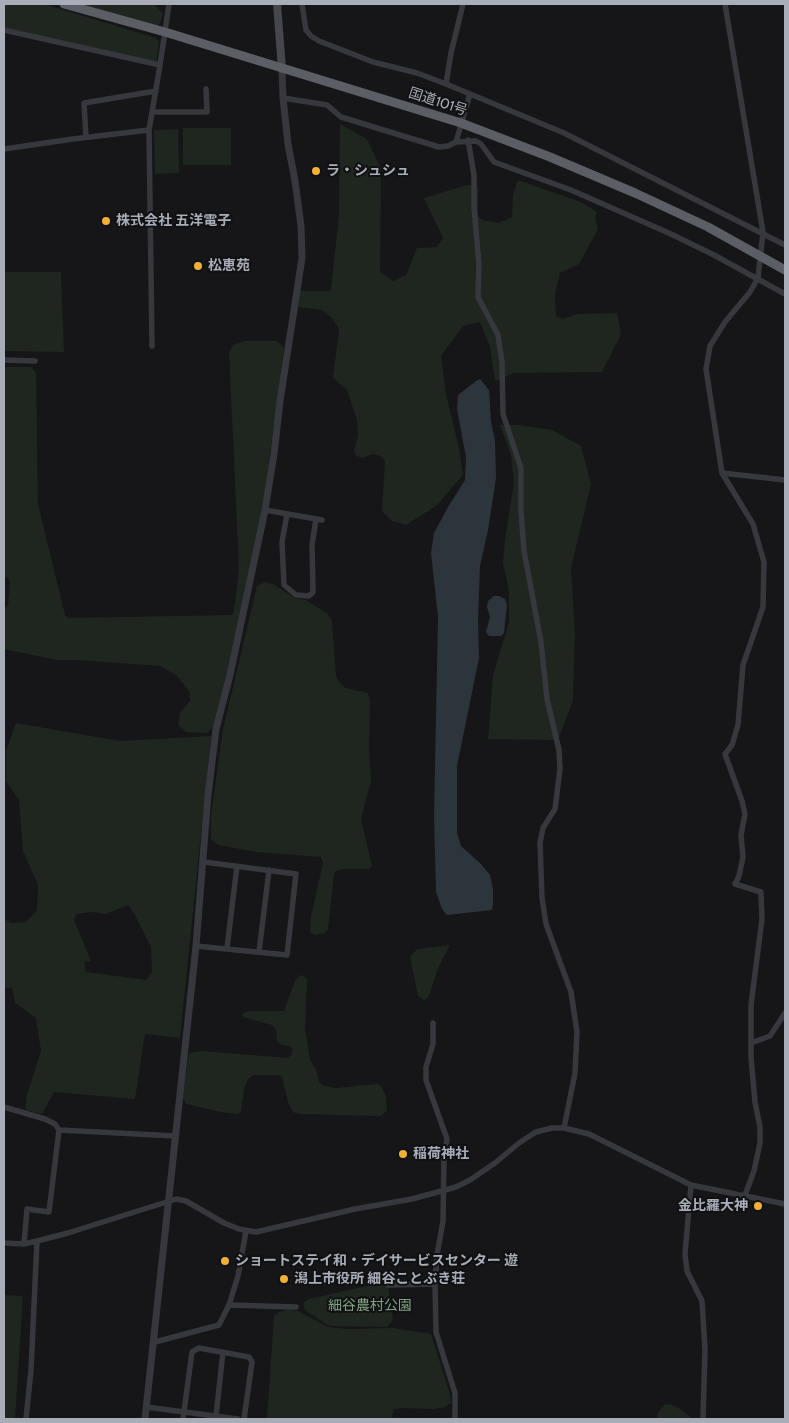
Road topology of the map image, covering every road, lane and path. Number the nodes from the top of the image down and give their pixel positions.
1 (64, 4) edge
2 (161, 4) edge
3 (277, 4) edge
4 (302, 4) edge
5 (463, 4) edge
6 (725, 4) edge
7 (169, 5) edge
8 (4, 30) edge
9 (165, 32) junction
10 (160, 65) junction
11 (282, 69) junction
12 (446, 84) junction
13 (206, 89) dead end
14 (156, 91) junction
15 (470, 94) junction
16 (283, 98) junction
17 (152, 112) junction
18 (461, 123) junction
19 (149, 130) junction
20 (86, 137) junction
21 (468, 140) junction
22 (456, 142) junction
23 (4, 149) edge
24 (763, 232) junction
25 (785, 244) edge
26 (760, 256) junction
27 (785, 270) edge
28 (758, 278) junction
29 (785, 294) edge
30 (152, 346) dead end
31 (4, 360) edge
32 (35, 362) dead end
33 (722, 473) junction
34 (785, 480) edge
35 (265, 510) junction
36 (287, 514) junction
37 (204, 862) junction
38 (237, 866) junction
39 (269, 870) junction
40 (196, 946) junction
41 (227, 948) junction
42 (259, 952) junction
43 (785, 1013) edge
44 (433, 1024) dead end
45 (751, 1043) junction
46 (4, 1107) edge
47 (564, 1128) junction
48 (59, 1130) junction
49 (176, 1136) junction
50 (691, 1185) junction
51 (444, 1192) junction
52 (745, 1195) junction
53 (169, 1200) junction
54 (785, 1204) edge
55 (246, 1231) junction
56 (4, 1242) edge
57 (38, 1242) junction
58 (24, 1244) junction
59 (435, 1284) junction
60 (388, 1285) dead end
61 (229, 1305) junction
62 (296, 1307) dead end
63 (155, 1342) junction
64 (223, 1352) junction
65 (146, 1407) junction
66 (184, 1412) junction
67 (216, 1416) junction
68 (26, 1419) edge
69 (145, 1419) edge
70 (183, 1419) edge
71 (238, 1419) edge
72 (244, 1419) edge
73 (455, 1419) edge
74 (703, 1419) edge

1 - 9 highway, 国道101号
2 - 7 street
3 - 11 main road
4 - 12 street
5 - 12 street
6 - 24 street
7 - 9 street
8 - 10 street
9 - 10 street
9 - 11 highway, 国道101号
10 - 14 street
11 - 16 street
11 - 18 highway, 国道101号
12 - 15 street
13 - 17 street
14 - 17 street
14 - 20 street
15 - 18 street
15 - 24 street
16 - 22 street
16 - 35 street
17 - 19 street
18 - 22 street
18 - 26 highway, 国道101号
19 - 20 street
19 - 30 street
20 - 23 street
21 - 22 street
21 - 28 street
21 - 47 street
24 - 25 street
24 - 26 street
26 - 27 highway, 国道101号
26 - 28 street
28 - 29 street
28 - 33 street
31 - 32 street
33 - 34 street
33 - 45 street
35 - 36 street
35 - 37 street
36 - 36 street
37 - 38 street
37 - 40 street
38 - 39 street
38 - 41 street
39 - 42 street
39 - 42 street
40 - 41 street
40 - 49 street
41 - 42 street
43 - 45 street
44 - 51 street
45 - 52 street
46 - 48 street
47 - 50 street
47 - 51 street
48 - 49 street
48 - 58 street
49 - 53 street
50 - 52 street
50 - 74 street
51 - 55 street
51 - 59 street
52 - 54 street
53 - 55 street
53 - 57 street
53 - 63 street
55 - 61 street
56 - 58 street
57 - 58 street
57 - 68 street
59 - 60 street
59 - 73 street
61 - 62 street
61 - 63 street
63 - 65 street
64 - 66 street
64 - 67 street
64 - 72 street
65 - 66 street
65 - 69 street
66 - 67 street
66 - 70 street
67 - 71 street

